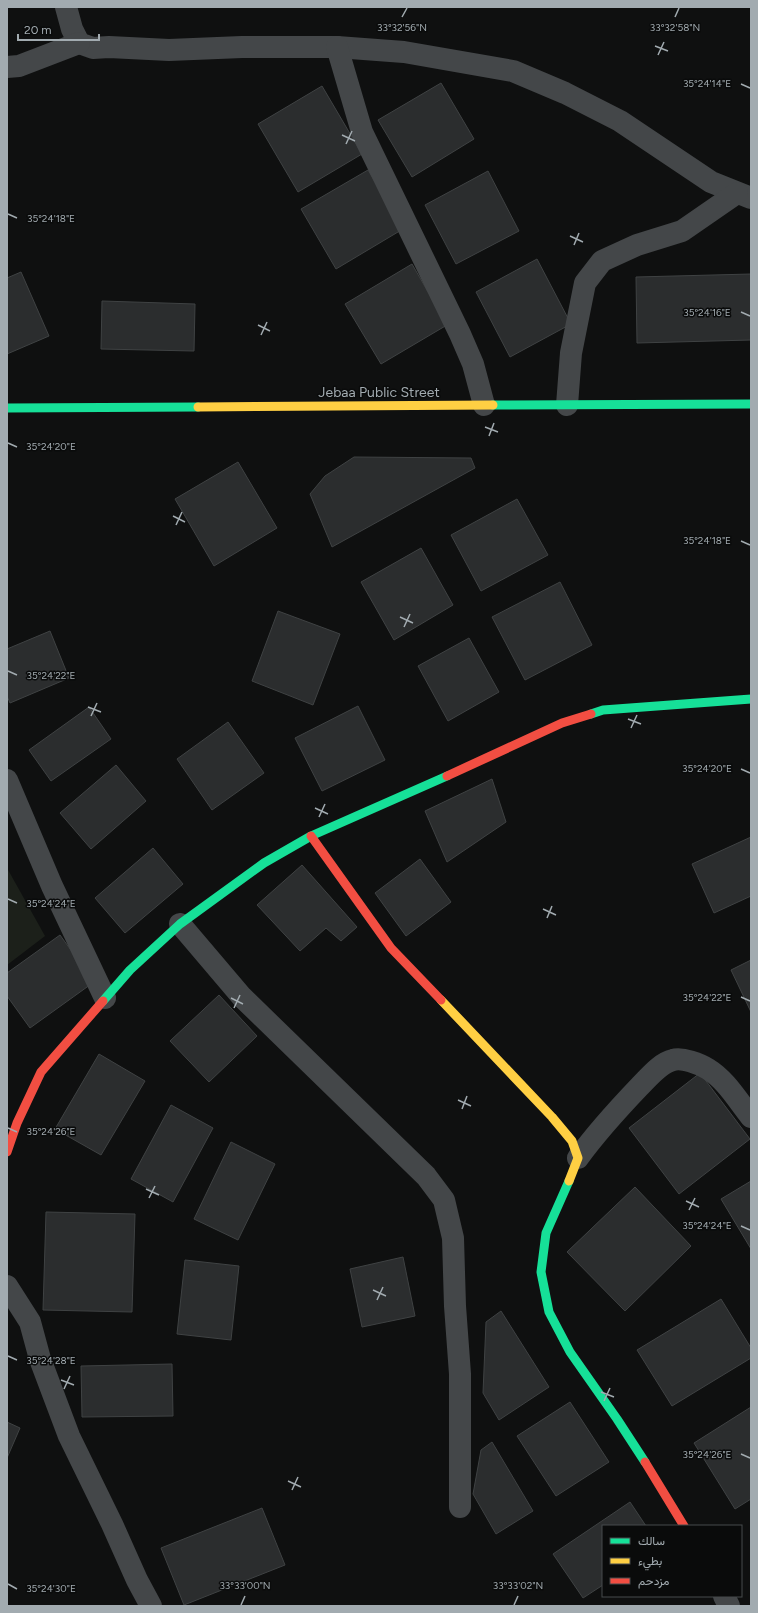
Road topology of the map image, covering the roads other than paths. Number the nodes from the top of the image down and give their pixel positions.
1 (66, 7) edge
2 (79, 43) junction
3 (337, 46) junction
4 (7, 67) edge
5 (744, 196) edge
6 (751, 404) edge
7 (484, 405) junction
8 (567, 405) junction
9 (7, 408) edge
10 (751, 699) edge
11 (7, 780) edge
12 (311, 836) junction
13 (180, 924) junction
14 (105, 998) junction
15 (751, 1117) edge
16 (7, 1152) edge
17 (578, 1158) junction
18 (7, 1286) edge
19 (460, 1507) dead end
20 (683, 1525) edge
21 (724, 1597) edge
22 (151, 1606) edge
23 (729, 1606) edge

1 - 2 street
2 - 3 street
2 - 4 street
3 - 5 street
3 - 7 street
5 - 8 street
6 - 8 street, Jebaa Public Street
7 - 8 street, Jebaa Public Street
7 - 9 street, Jebaa Public Street
10 - 12 street
11 - 14 street
12 - 13 street
12 - 17 street
13 - 14 street
13 - 19 street
14 - 16 street
15 - 17 street
17 - 20 street
18 - 22 street
21 - 23 street

